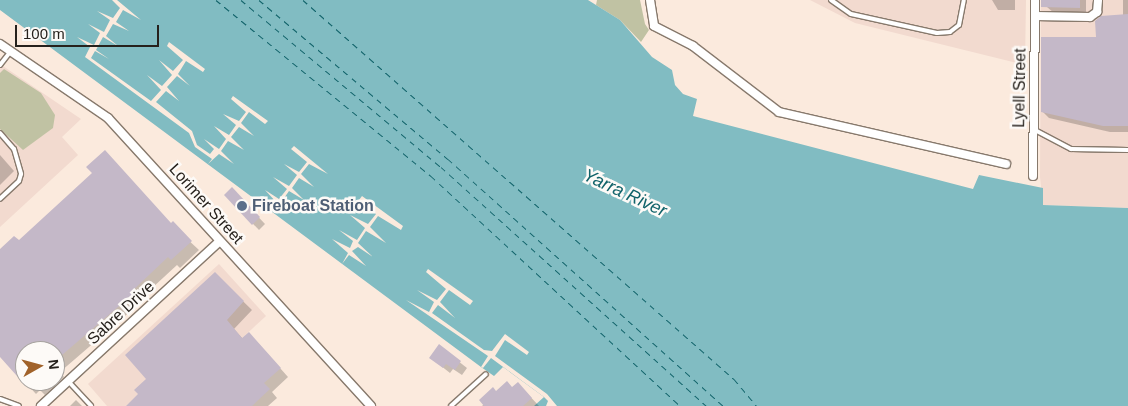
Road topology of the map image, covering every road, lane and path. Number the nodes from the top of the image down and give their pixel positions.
1 (650, 0) edge
2 (831, 0) edge
3 (964, 0) edge
4 (1036, 0) edge
5 (1098, 0) edge
6 (1035, 16) junction
7 (0, 44) edge
8 (10, 52) junction
9 (0, 65) edge
10 (1034, 129) junction
11 (0, 133) edge
12 (1128, 150) edge
13 (1006, 164) dead end
14 (1033, 176) dead end
15 (0, 199) edge
16 (220, 241) junction
17 (486, 374) dead end
18 (68, 381) junction
19 (0, 399) edge
20 (19, 406) edge
21 (41, 406) edge
22 (91, 406) edge
23 (371, 406) edge
24 (450, 406) edge

1 - 13 street
2 - 3 lane
4 - 6 street, Lyell Street
5 - 6 street
6 - 10 street, Lyell Street
7 - 8 street, Lorimer Street
8 - 9 lane
8 - 16 street, Lorimer Street
10 - 12 lane
10 - 14 street, Lyell Street
11 - 15 lane
16 - 18 street, Sabre Drive
16 - 23 street, Lorimer Street
17 - 24 lane
18 - 21 street, Sabre Drive
18 - 22 lane
19 - 20 lane

